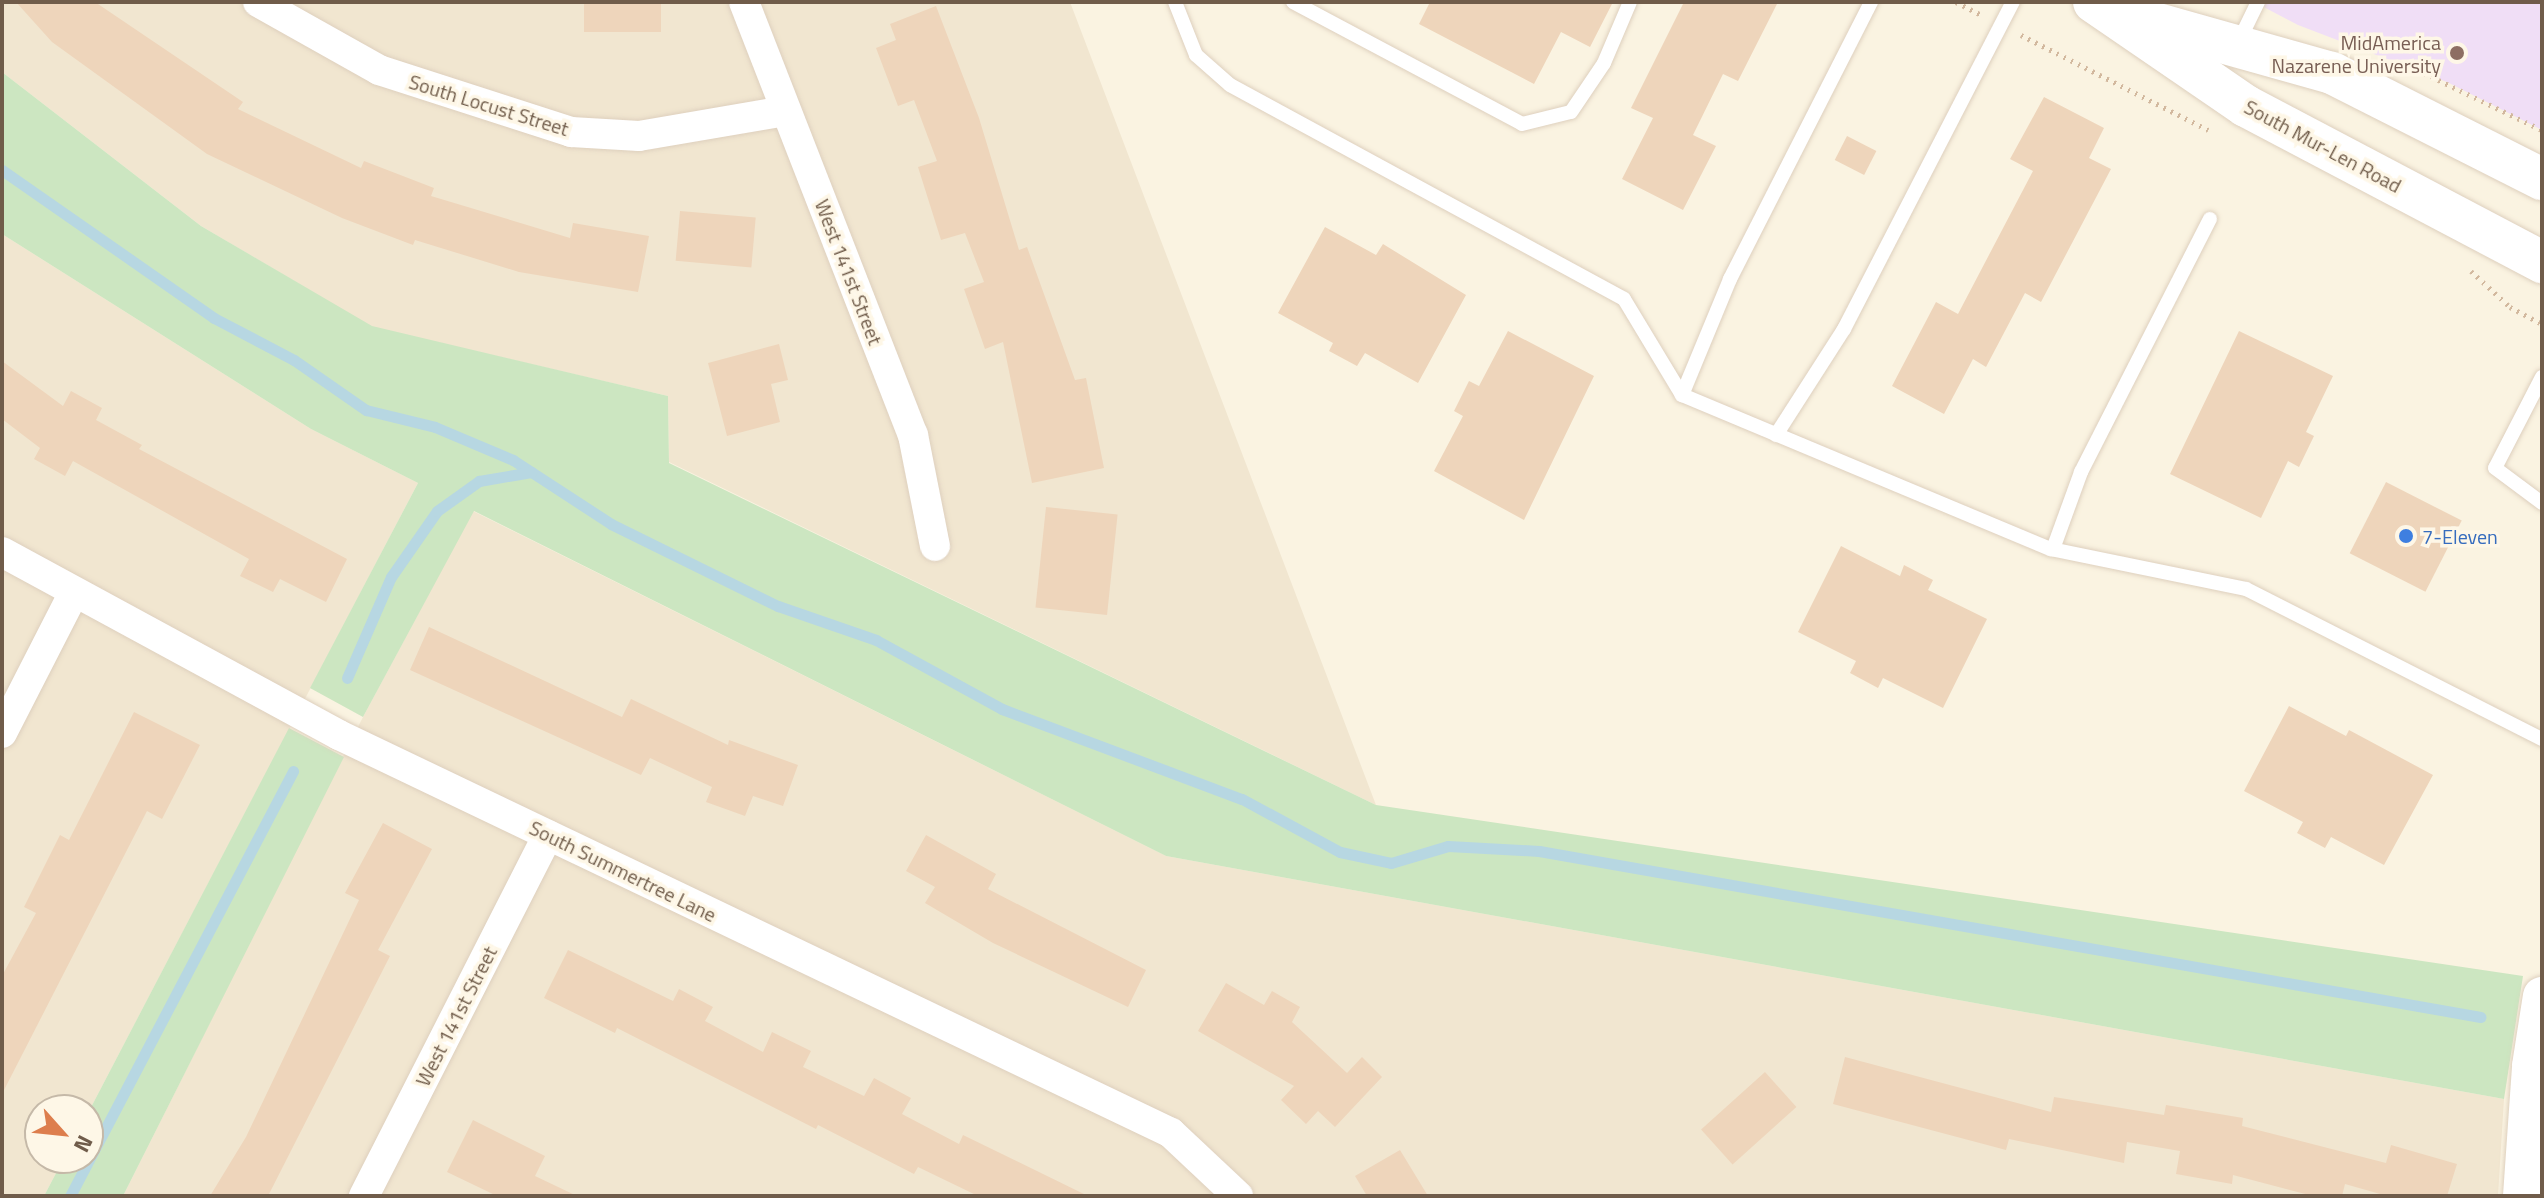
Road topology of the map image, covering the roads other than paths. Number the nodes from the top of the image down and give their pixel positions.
1 (258, 2) edge
2 (744, 2) edge
3 (1175, 2) edge
4 (1293, 2) edge
5 (1630, 2) edge
6 (1871, 2) edge
7 (2013, 2) edge
8 (2258, 2) edge
9 (2105, 8) edge
10 (2237, 43) junction
11 (786, 111) junction
12 (2542, 179) edge
13 (2210, 219) dead end
14 (2542, 262) edge
15 (2542, 377) edge
16 (1682, 395) junction
17 (1776, 435) junction
18 (2542, 503) edge
19 (935, 546) dead end
20 (2053, 549) junction
21 (2, 552) edge
22 (73, 594) junction
23 (2, 733) edge
24 (2542, 739) edge
25 (548, 835) junction
26 (2542, 996) edge
27 (364, 1196) edge
28 (1238, 1196) edge
29 (2522, 1196) edge

1 - 11 street, South Locust Street
2 - 11 street, West 141st Street
3 - 16 lane
4 - 5 lane
6 - 16 lane
7 - 17 lane
8 - 10 lane
9 - 10 main road, South Mur-Len Road
9 - 14 main road, South Mur-Len Road
10 - 12 main road, South Mur-Len Road
11 - 19 street, West 141st Street
13 - 20 lane
15 - 18 lane
16 - 17 lane
17 - 20 lane
20 - 24 lane
21 - 22 street, South Summertree Lane
22 - 23 street
22 - 25 street, South Summertree Lane
25 - 27 street, West 141st Street
25 - 28 street, South Summertree Lane
26 - 29 street

